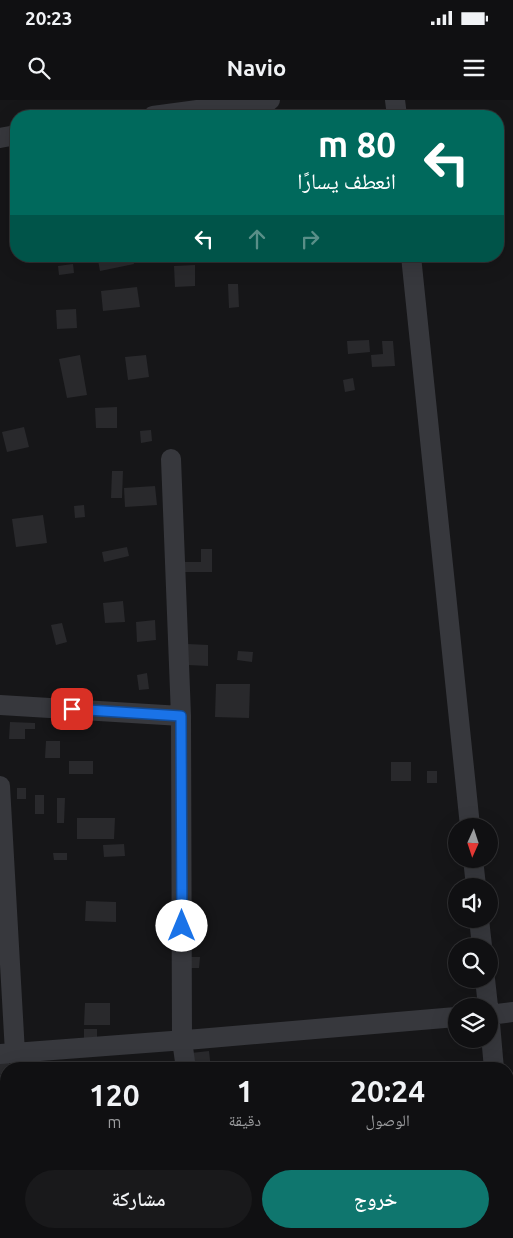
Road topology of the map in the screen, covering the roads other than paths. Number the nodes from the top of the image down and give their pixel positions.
1 (270, 100) edge
2 (197, 110) edge
3 (412, 262) edge
4 (171, 459) dead end
5 (0, 705) edge
6 (181, 716) junction
7 (0, 786) edge
8 (469, 818) edge
9 (513, 1012) edge
10 (498, 1013) edge
11 (448, 1018) edge
12 (182, 1040) junction
13 (492, 1048) edge
14 (7, 1054) edge
15 (185, 1062) edge
16 (493, 1062) edge

1 - 2 street
3 - 8 street
4 - 6 street
5 - 6 street
6 - 12 street
7 - 14 street
9 - 10 street
11 - 12 street
12 - 14 street
12 - 15 street
13 - 16 street

